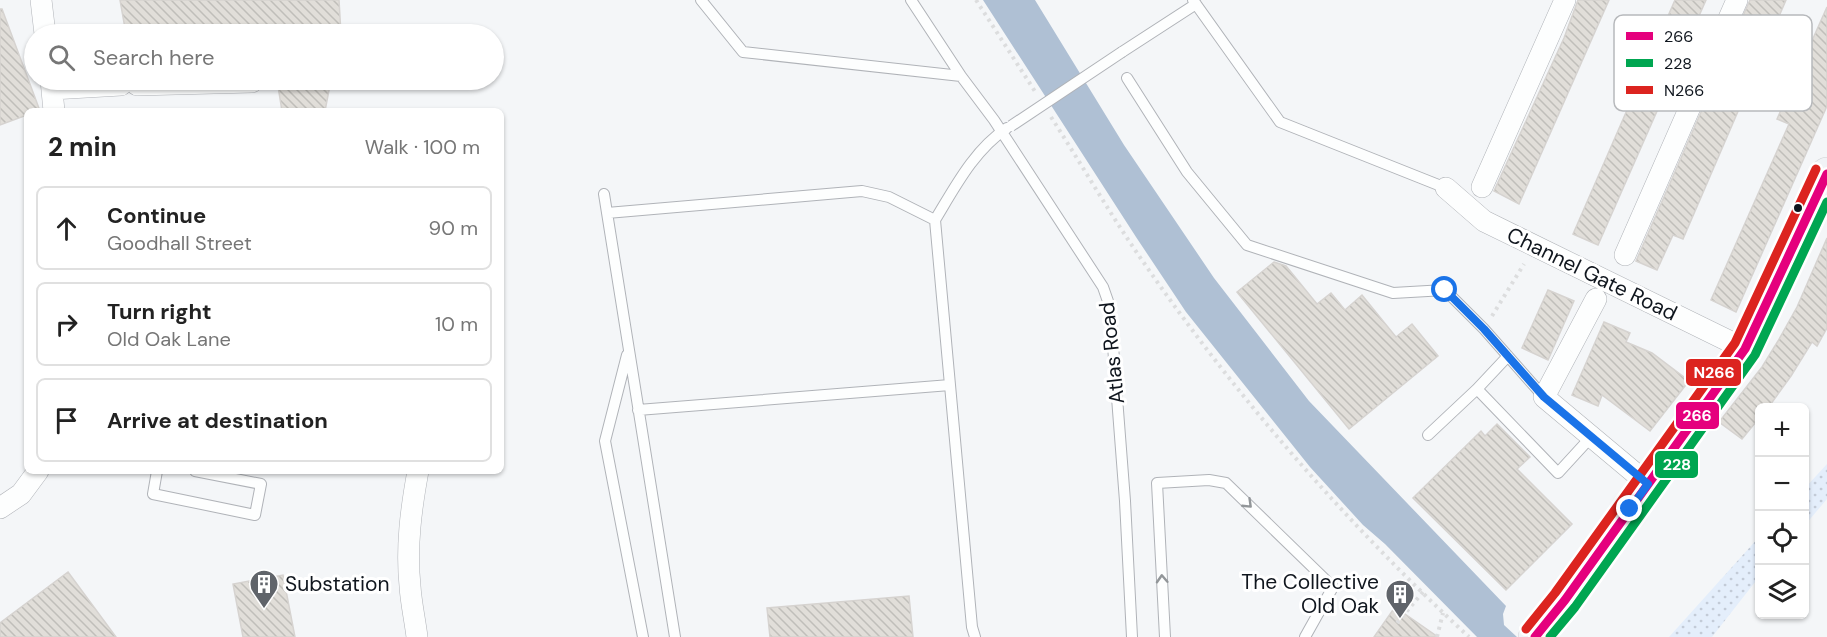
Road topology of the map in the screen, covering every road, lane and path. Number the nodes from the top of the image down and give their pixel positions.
1 (41, 0) edge
2 (700, 0) edge
3 (911, 0) edge
4 (976, 0) edge
5 (1565, 0) edge
6 (1737, 0) edge
7 (1194, 2) edge
8 (1730, 15) edge
9 (44, 24) edge
10 (961, 76) junction
11 (1127, 78) dead end
12 (52, 90) edge
13 (1040, 99) dead end
14 (54, 108) edge
15 (1046, 108) dead end
16 (1688, 111) edge
17 (1006, 129) junction
18 (1827, 174) edge
19 (1482, 187) dead end
20 (1446, 188) joint
21 (604, 194) dead end
22 (607, 213) junction
23 (935, 220) junction
24 (1536, 246) junction
25 (1625, 255) dead end
26 (1596, 299) dead end
27 (1484, 329) junction
28 (628, 349) junction
29 (1745, 349) junction
30 (1508, 356) junction
31 (950, 385) junction
32 (1477, 389) junction
33 (1544, 397) junction
34 (638, 410) junction
35 (1428, 435) dead end
36 (1592, 437) junction
37 (36, 474) edge
38 (156, 474) edge
39 (210, 474) edge
40 (417, 474) edge
41 (1648, 484) junction
42 (0, 508) edge
43 (1423, 592) junction
44 (1443, 613) junction
45 (1397, 623) dead end
46 (1540, 630) edge
47 (417, 637) edge
48 (643, 637) edge
49 (675, 637) edge
50 (975, 637) edge
51 (1132, 637) edge
52 (1165, 637) edge
53 (1305, 637) edge
54 (1437, 637) edge
55 (1469, 637) edge

1 - 9 street
2 - 10 lane
3 - 10 lane, Atlas Road
4 - 13 path
5 - 19 street
6 - 8 street
7 - 17 lane, bridge
7 - 20 lane
10 - 17 lane, Atlas Road
11 - 27 lane
12 - 14 street
15 - 43 path
16 - 25 street
17 - 23 lane
17 - 51 lane, Atlas Road
18 - 29 main road
20 - 24 street, Channel Gate Road
21 - 22 lane
22 - 23 lane
22 - 28 lane
23 - 31 lane
24 - 27 path
24 - 29 street, Channel Gate Road
26 - 33 street
27 - 30 lane
28 - 34 lane
28 - 48 lane
29 - 41 main road
30 - 32 lane
30 - 33 lane
31 - 34 lane
31 - 50 lane
32 - 35 lane
32 - 36 lane
33 - 36 street
34 - 49 lane
36 - 41 street
37 - 42 street
38 - 39 lane
40 - 47 street
41 - 46 main road
43 - 44 path
43 - 45 path
44 - 54 path
44 - 55 path
52 -> 53 lane

